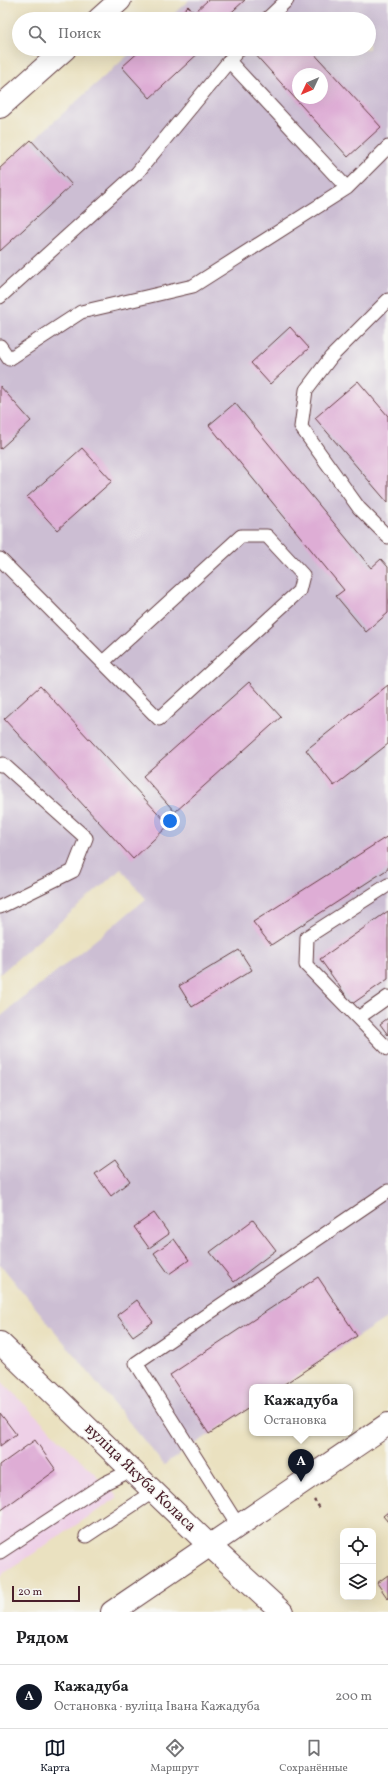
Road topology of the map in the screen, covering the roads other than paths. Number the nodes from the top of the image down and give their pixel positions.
1 (120, 0) edge
2 (287, 0) edge
3 (107, 12) edge
4 (274, 12) edge
5 (57, 56) edge
6 (233, 56) edge
7 (229, 61) junction
8 (0, 107) edge
9 (388, 148) edge
10 (347, 188) junction
11 (0, 297) edge
12 (388, 300) edge
13 (0, 346) edge
14 (388, 537) edge
15 (0, 560) edge
16 (103, 662) junction
17 (0, 765) edge
18 (388, 885) edge
19 (0, 907) edge
20 (388, 997) edge
21 (358, 1018) junction
22 (388, 1049) edge
23 (388, 1191) edge
24 (0, 1343) edge
25 (388, 1424) edge
26 (132, 1470) junction
27 (154, 1491) junction
28 (238, 1525) junction
29 (86, 1536) dead end
30 (209, 1545) junction
31 (0, 1552) edge
32 (112, 1612) edge
33 (282, 1612) edge

1 - 3 street
2 - 4 lane
5 - 8 street
6 - 7 lane
7 - 10 lane
7 - 11 lane
9 - 10 lane
10 - 13 lane
12 - 14 lane
15 - 16 lane
16 - 16 lane
17 - 19 lane
18 - 21 lane
20 - 21 lane
21 - 22 lane
23 - 28 lane
24 - 26 street, вуліца Якуба Коласа
25 - 28 street
26 - 27 street, вуліца Якуба Коласа
26 - 31 lane
27 - 29 lane
27 - 30 street, вуліца Якуба Коласа
28 - 30 street
30 - 32 street
30 - 33 street, вуліца Якуба Коласа

